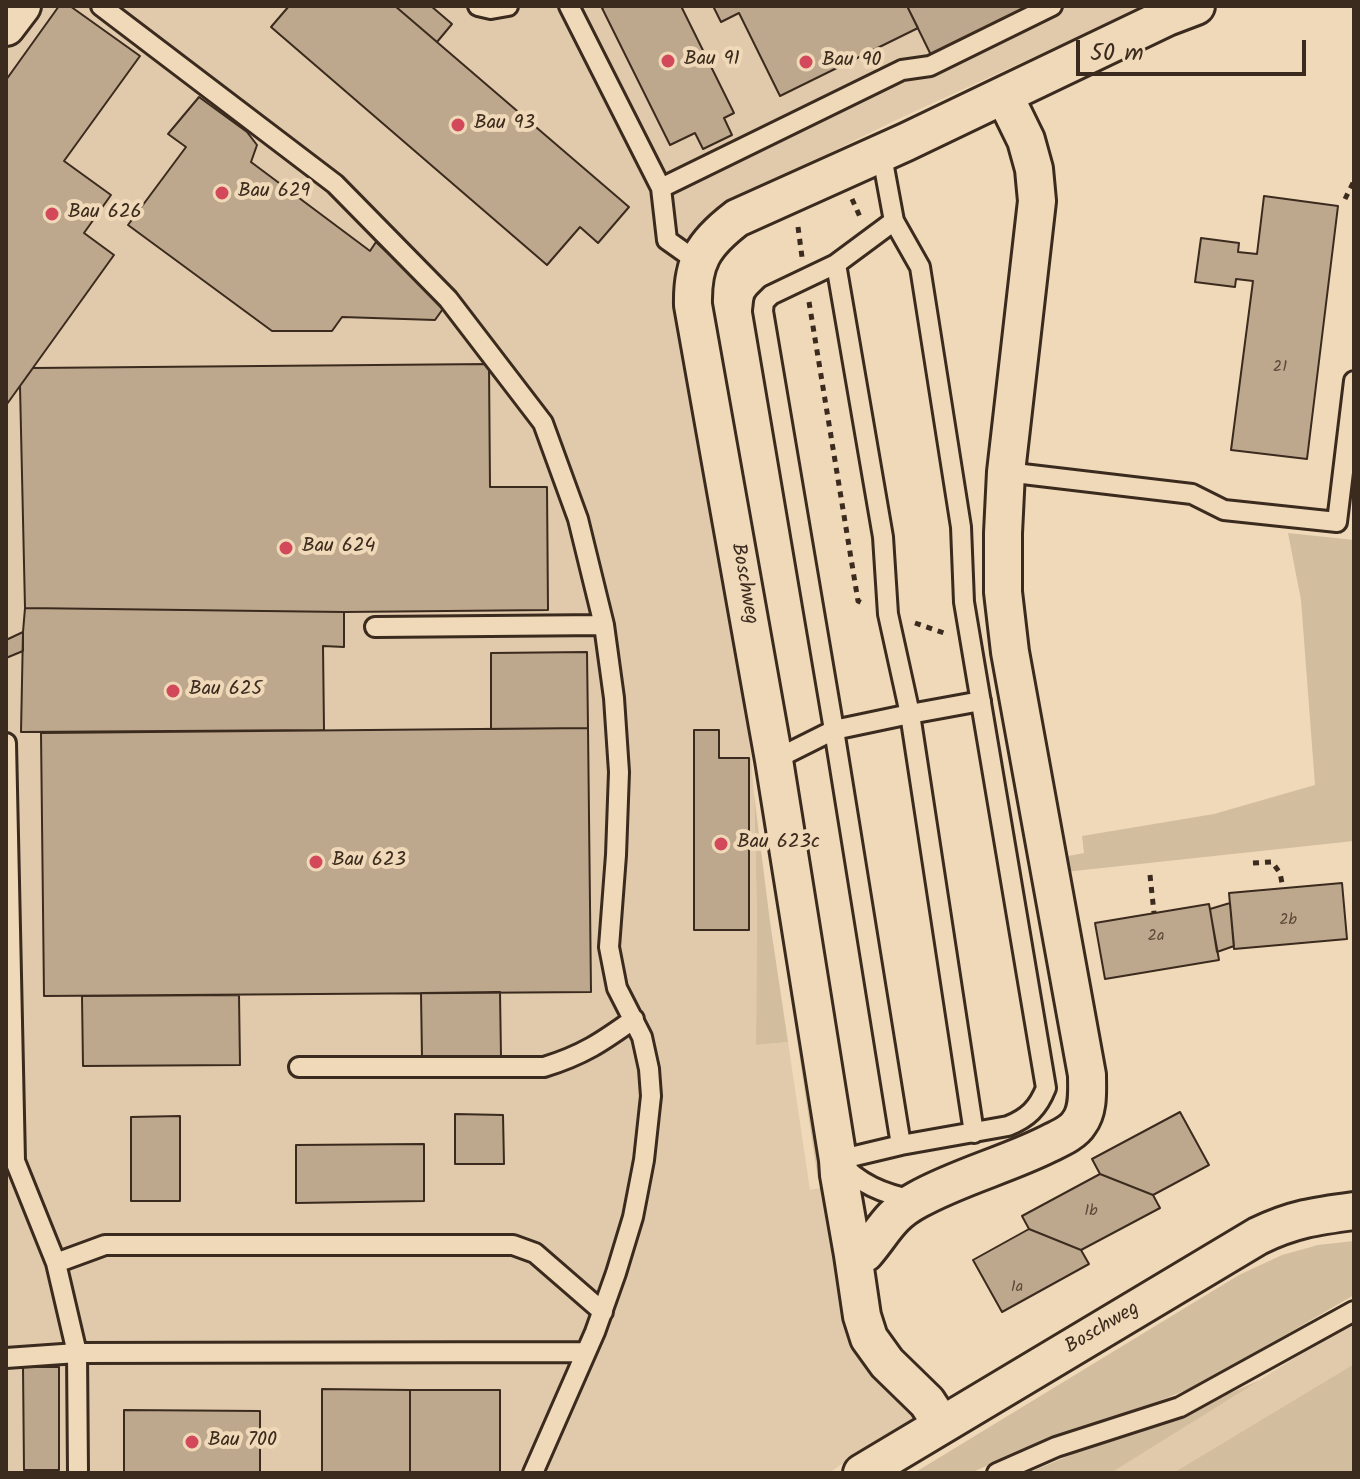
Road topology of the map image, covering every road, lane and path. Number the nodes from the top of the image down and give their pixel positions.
1 (22, 6) edge
2 (101, 6) edge
3 (478, 6) edge
4 (508, 6) edge
5 (569, 6) edge
6 (1052, 6) edge
7 (1196, 6) edge
8 (6, 27) edge
9 (1004, 95) junction
10 (881, 151) junction
11 (1354, 181) edge
12 (661, 188) junction
13 (1345, 199) dead end
14 (894, 221) junction
15 (698, 262) junction
16 (836, 264) junction
17 (1354, 381) edge
18 (1006, 472) junction
19 (604, 625) junction
20 (375, 627) dead end
21 (981, 701) junction
22 (910, 714) junction
23 (834, 730) junction
24 (6, 743) edge
25 (774, 760) junction
26 (6, 766) edge
27 (1253, 863) dead end
28 (1150, 875) dead end
29 (1283, 888) dead end
30 (1154, 913) dead end
31 (8, 949) edge
32 (634, 1019) junction
33 (299, 1067) dead end
34 (974, 1133) junction
35 (901, 1145) junction
36 (838, 1160) junction
37 (915, 1200) junction
38 (1354, 1211) edge
39 (853, 1255) junction
40 (56, 1263) junction
41 (1354, 1311) edge
42 (603, 1312) junction
43 (586, 1352) junction
44 (77, 1353) junction
45 (6, 1358) edge
46 (942, 1425) junction
47 (78, 1473) edge
48 (533, 1473) edge
49 (862, 1473) edge
50 (997, 1473) edge

1 - 8 street
2 - 19 lane
3 - 4 lane
5 - 12 lane
6 - 12 lane
7 - 9 street, Boschweg
9 - 10 street, Boschweg
9 - 18 street
10 - 14 lane
10 - 15 street, Boschweg
11 - 13 path
12 - 15 lane
14 - 16 lane
14 - 21 lane
15 - 25 street, Boschweg
16 - 22 lane
16 - 23 lane
17 - 18 lane
18 - 37 street
19 - 20 lane
19 - 32 lane
21 - 22 lane
21 - 34 lane
22 - 23 lane
22 - 34 lane
23 - 25 lane
23 - 35 lane
24 - 26 lane
25 - 36 street, Boschweg
26 - 31 lane
27 - 29 path
28 - 30 path
31 - 40 lane
32 - 33 lane
32 - 42 lane
34 - 35 lane
35 - 36 lane
36 - 37 lane
36 - 39 street, Boschweg
37 - 39 street
38 - 46 street, Boschweg
39 - 46 street, Boschweg
40 - 42 lane
40 - 44 lane
41 - 50 lane
42 - 43 lane
43 - 44 lane
43 - 48 lane
44 - 45 lane
44 - 47 lane
46 - 49 street, Boschweg

